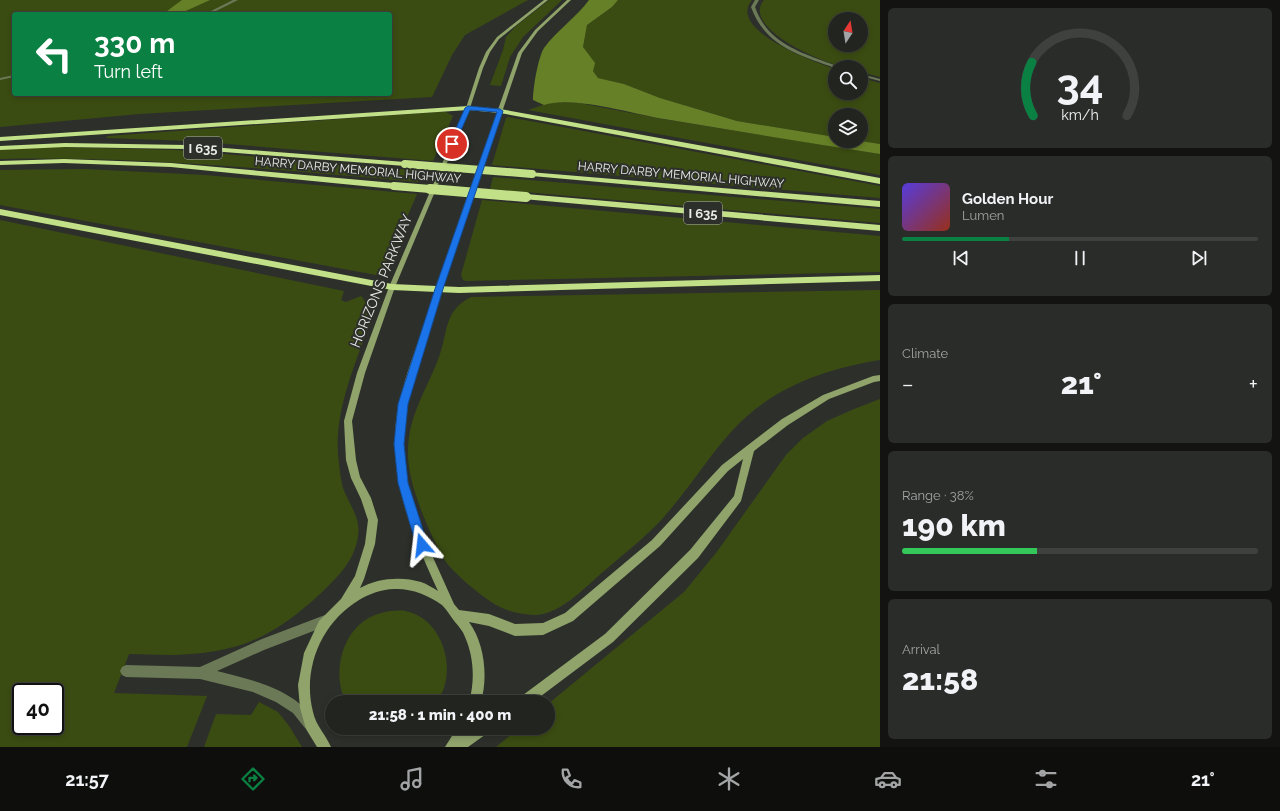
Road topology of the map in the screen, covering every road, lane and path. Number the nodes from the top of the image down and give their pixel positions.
1 (236, 0) edge
2 (546, 0) edge
3 (569, 0) edge
4 (757, 0) edge
5 (211, 12) edge
6 (828, 64) edge
7 (12, 76) edge
8 (868, 77) edge
9 (0, 79) edge
10 (880, 80) edge
11 (468, 108) junction
12 (500, 111) junction
13 (0, 139) edge
14 (0, 148) edge
15 (0, 163) edge
16 (880, 181) edge
17 (880, 204) edge
18 (0, 212) edge
19 (880, 228) edge
20 (880, 278) edge
21 (392, 287) junction
22 (439, 289) junction
23 (880, 378) edge
24 (750, 450) junction
25 (346, 600) junction
26 (448, 603) junction
27 (459, 615) junction
28 (325, 621) junction
29 (126, 671) dead end
30 (200, 673) junction
31 (476, 695) edge
32 (532, 695) edge
33 (312, 728) junction
34 (460, 735) edge
35 (475, 735) edge
36 (325, 747) edge
37 (451, 747) edge
38 (457, 747) edge

1 - 5 street
2 - 11 main road, HORIZONS PARKWAY
3 - 12 main road
4 - 6 street
7 - 9 street
8 - 10 street
11 - 12 highway
11 - 13 highway
11 - 21 main road, HORIZONS PARKWAY
12 - 16 highway
12 - 22 main road
14 - 17 highway, HARRY DARBY MEMORIAL HIGHWAY / I 635, bridge
15 - 19 highway, HARRY DARBY MEMORIAL HIGHWAY / I 635, bridge
18 - 21 highway
20 - 22 highway
21 - 22 highway
21 - 25 main road, HORIZONS PARKWAY
22 - 26 main road
23 - 24 main road
24 - 27 main road
24 - 32 main road
25 - 26 main road
25 - 28 main road
26 - 27 main road
27 - 31 main road
28 - 30 street
28 - 33 main road
29 - 30 street
30 - 33 street
33 - 36 main road
34 - 37 main road
35 - 38 main road

